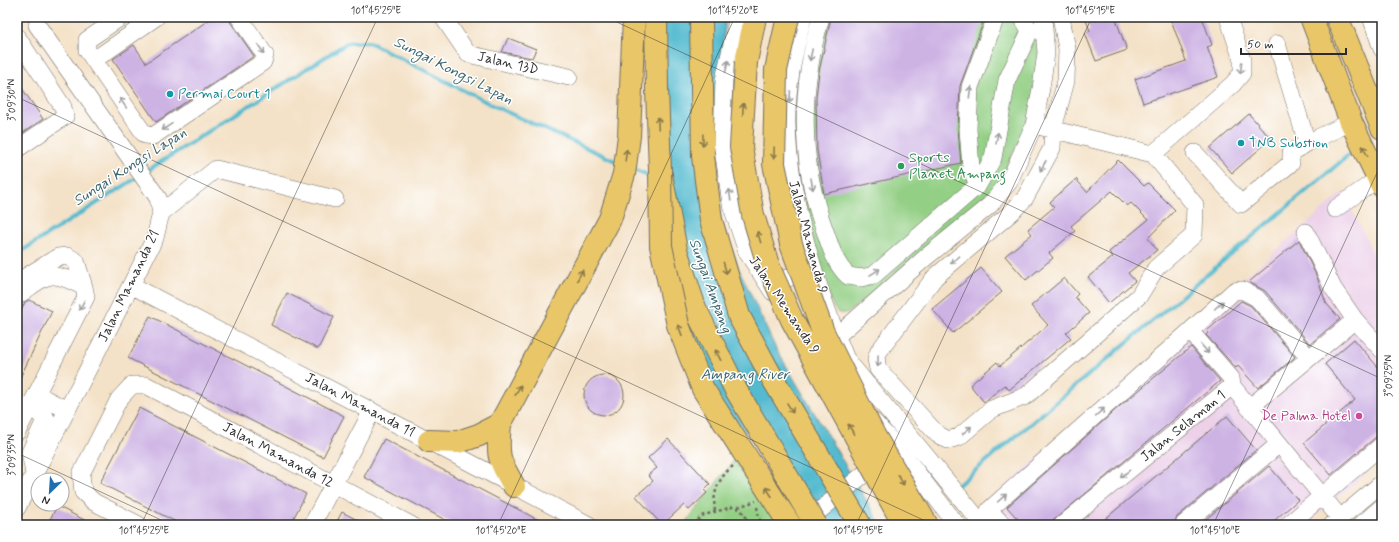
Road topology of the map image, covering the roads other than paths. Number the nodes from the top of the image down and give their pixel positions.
1 (121, 17) edge
2 (156, 17) edge
3 (239, 17) edge
4 (443, 17) edge
5 (634, 17) edge
6 (656, 17) edge
7 (701, 17) edge
8 (738, 17) edge
9 (755, 17) edge
10 (788, 17) edge
11 (803, 17) edge
12 (820, 17) edge
13 (996, 17) edge
14 (1022, 17) edge
15 (1043, 17) edge
16 (1061, 17) edge
17 (1228, 17) edge
18 (1311, 17) edge
19 (1337, 17) edge
20 (1371, 17) edge
21 (43, 21) edge
22 (17, 38) edge
23 (1277, 44) dead end
24 (1382, 49) edge
25 (94, 60) junction
26 (569, 77) dead end
27 (1351, 122) junction
28 (1034, 125) junction
29 (1382, 128) edge
30 (1053, 129) junction
31 (1308, 143) junction
32 (17, 149) edge
33 (1195, 153) dead end
34 (1153, 154) junction
35 (660, 170) junction
36 (1380, 182) edge
37 (978, 185) junction
38 (335, 199) dead end
39 (160, 206) junction
40 (1334, 209) dead end
41 (1306, 232) dead end
42 (911, 242) junction
43 (811, 255) junction
44 (925, 258) junction
45 (758, 272) junction
46 (17, 282) edge
47 (131, 284) junction
48 (84, 287) junction
49 (17, 296) edge
50 (1355, 320) junction
51 (1190, 331) junction
52 (837, 336) junction
53 (1382, 350) edge
54 (1309, 358) junction
55 (830, 374) junction
56 (1232, 386) junction
57 (32, 401) junction
58 (1249, 408) junction
59 (67, 410) junction
60 (372, 411) junction
61 (865, 411) junction
62 (500, 424) junction
63 (17, 432) edge
64 (912, 438) junction
65 (429, 441) junction
66 (1279, 444) junction
67 (1382, 445) edge
68 (898, 448) junction
69 (34, 472) edge
70 (35, 472) edge
71 (862, 474) junction
72 (30, 482) edge
73 (1382, 483) edge
74 (334, 484) junction
75 (514, 486) junction
76 (1321, 495) junction
77 (1382, 507) edge
78 (17, 508) edge
79 (1336, 522) edge
80 (804, 524) edge
81 (139, 525) edge
82 (312, 525) edge
83 (411, 525) edge
84 (589, 525) edge
85 (860, 525) edge
86 (904, 525) edge
87 (927, 525) edge
88 (957, 525) edge
89 (983, 525) edge
90 (1003, 525) edge
91 (1062, 525) edge
92 (1182, 525) edge
93 (1288, 525) edge
94 (1361, 525) edge

1 - 25 street
2 - 25 street
3 -> 25 street
4 - 26 street, Jalan 13D
62 -> 5 main road
35 -> 6 main road
7 -> 85 main road, bridge
45 -> 8 street, Jalan Memanda 9
86 -> 9 main road, bridge
10 -> 87 main road, bridge
11 -> 43 street, Jalan Mamanda 9
12 -> 42 street
37 -> 13 street
37 -> 14 street
15 - 28 street
16 - 30 street
17 -> 34 street
18 - 27 main road
19 - 29 main road
20 - 24 street
21 - 22 street
21 - 39 street
22 - 32 street
23 - 31 street
27 - 31 street
36 -> 27 main road
28 - 30 street
28 - 44 street
30 - 34 street
30 -> 34 street
31 - 33 street
80 -> 35 main road, bridge
80 -> 35 main road, bridge
36 - 40 street
37 - 42 street
38 - 39 street
39 - 47 street, Jalan Mamanda 21
41 - 50 street
42 - 44 street
43 - 45 street
43 - 52 street, Jalan Mamanda 9
44 - 52 street
45 - 55 street, Jalan Memanda 9
46 - 48 street
47 - 59 street, Jalan Mamanda 21
47 - 60 street, Jalan Mamanda 11
48 - 49 street
48 -> 57 street
50 - 53 street
50 - 54 street
51 -> 54 street
51 -> 56 street
90 -> 51 street
52 - 55 street
52 - 64 street, Jalan Memanda 9
54 - 58 street
55 - 61 street, Jalan Memanda 9
56 - 58 street, Jalan Selaman 1
56 -> 91 street, Jalan Selaman 1
57 - 59 street
57 - 63 street
57 - 69 street
58 - 66 street, Jalan Selaman 1
59 - 70 street, Jalan Mamanda 21
60 - 65 street, Jalan Mamanda 11
60 - 74 street
61 - 68 street, Jalan Memanda 9
61 - 71 street
62 - 65 main road
62 - 75 main road
64 - 68 street
64 - 89 street, Jalan Memanda 9
65 - 75 street, Jalan Mamanda 11
66 - 76 street, Jalan Selaman 1
66 - 92 street
67 - 76 street
68 - 71 street
68 - 88 street, Jalan Memanda 9
71 - 80 street, bridge
72 - 78 street, Jalan Mamanda 21
73 - 79 street
74 - 81 street, Jalan Mamanda 12
74 - 82 street
74 - 83 street, Jalan Mamanda 12
75 - 84 street, Jalan Mamanda 11
76 - 79 street, Jalan Selaman 1
76 - 93 street
77 - 94 street

